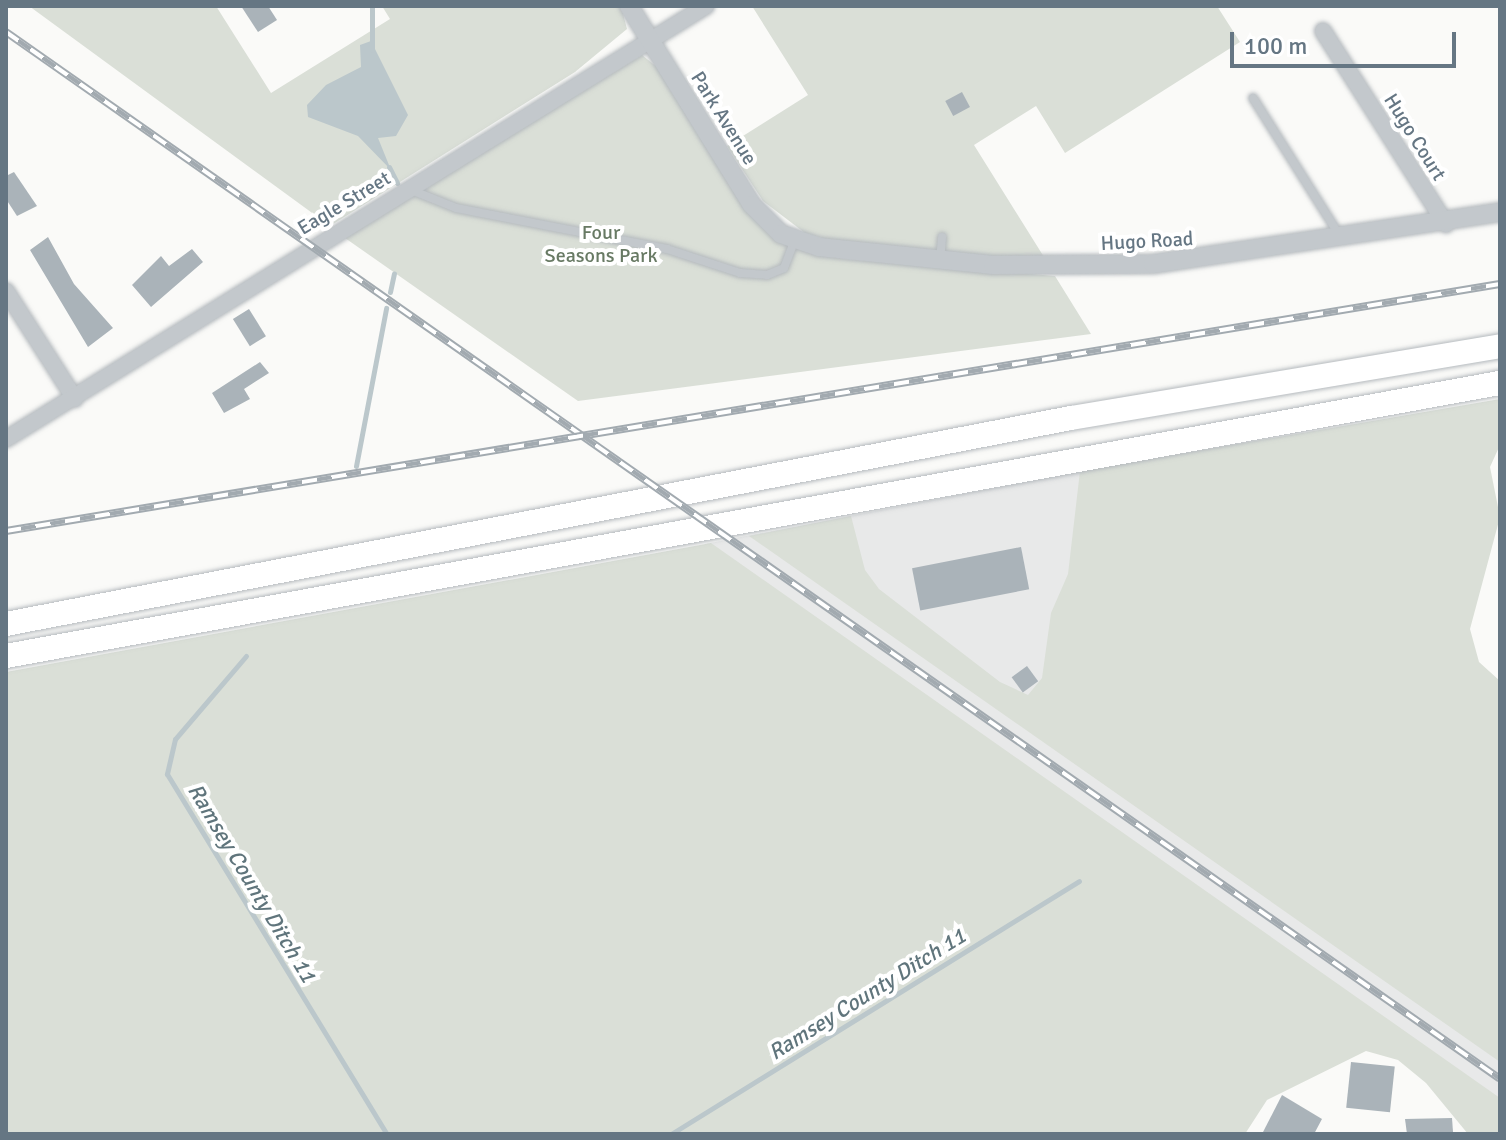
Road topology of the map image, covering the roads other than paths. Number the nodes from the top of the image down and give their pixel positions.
1 (629, 6) edge
2 (706, 6) edge
3 (1323, 31) dead end
4 (650, 42) junction
5 (1253, 98) dead end
6 (407, 189) junction
7 (1500, 212) edge
8 (1446, 224) junction
9 (942, 237) dead end
10 (795, 240) junction
11 (1342, 240) junction
12 (940, 261) junction
13 (6, 291) edge
14 (1500, 346) edge
15 (1500, 383) edge
16 (75, 399) junction
17 (6, 439) edge
18 (6, 624) edge
19 (6, 656) edge

1 - 4 street, Park Avenue
2 - 4 street, Eagle Street
3 - 8 street, Hugo Court
4 - 6 street, Eagle Street
4 - 10 street, Park Avenue
5 - 11 lane
6 - 10 lane
6 - 16 street, Eagle Street
7 - 8 street, Hugo Road
8 - 11 street, Hugo Road
9 - 12 lane
10 - 12 street, Hugo Road
11 - 12 street, Hugo Road
13 - 16 street
14 - 18 main road
15 - 19 main road
16 - 17 street, Eagle Street

